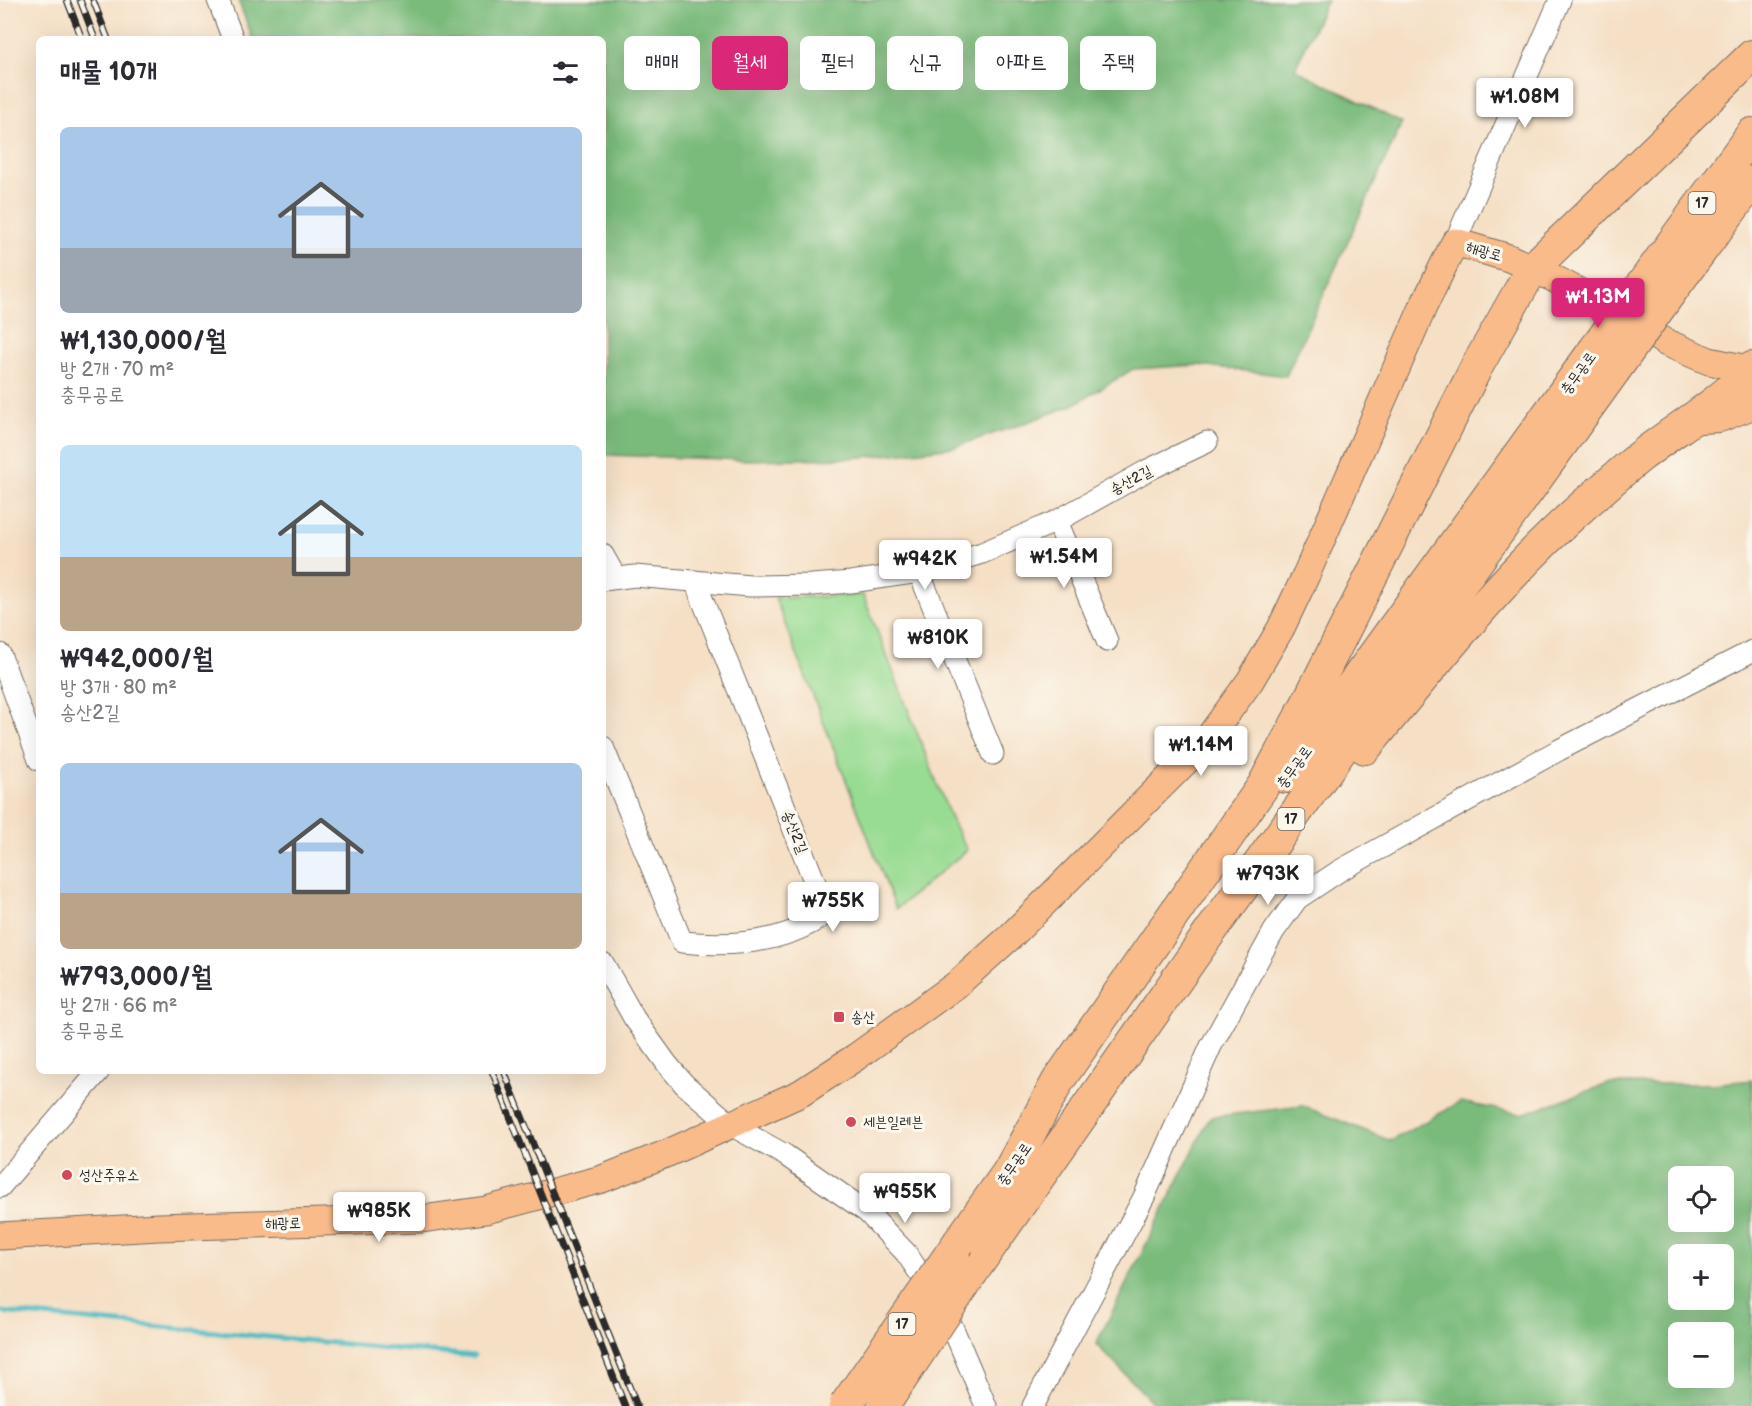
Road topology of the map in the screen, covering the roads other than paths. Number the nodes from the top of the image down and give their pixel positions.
1 (218, 0) edge
2 (1560, 0) edge
3 (232, 36) edge
4 (1752, 56) edge
5 (1752, 134) edge
6 (1752, 182) edge
7 (1455, 242) junction
8 (1532, 269) junction
9 (1663, 279) junction
10 (1604, 361) junction
11 (1752, 370) edge
12 (1752, 403) edge
13 (1697, 418) junction
14 (1207, 442) dead end
15 (1057, 521) junction
16 (919, 572) junction
17 (610, 579) edge
18 (695, 581) junction
19 (1107, 641) dead end
20 (1752, 651) edge
21 (0, 654) edge
22 (36, 752) edge
23 (606, 754) edge
24 (993, 754) dead end
25 (1203, 942) junction
26 (606, 968) edge
27 (96, 1074) edge
28 (731, 1125) junction
29 (1009, 1171) junction
30 (0, 1187) edge
31 (0, 1236) edge
32 (845, 1406) edge
33 (883, 1406) edge
34 (986, 1406) edge
35 (1033, 1406) edge

1 - 3 street
2 - 7 street, 해광로
4 - 8 highway
5 - 9 highway, 충무공로 / 17
6 - 9 highway, 충무공로 / 17
7 - 8 main road, 해광로
7 - 28 main road, 해광로
8 - 11 main road, 해광로
8 - 29 highway
9 - 10 highway, 충무공로 / 17, bridge
10 - 25 highway, 충무공로 / 17
10 - 29 highway, 충무공로 / 17
11 - 13 highway
12 - 13 highway
13 - 25 highway
14 - 15 street, 송산2길
15 - 16 street, 송산2길
15 - 19 street
16 - 18 street, 송산2길
16 - 24 street
17 - 18 street, 송산2길
18 - 23 street, 송산2길
20 - 35 street
21 - 22 street
25 - 33 highway, 충무공로 / 17, bridge
26 - 28 street
27 - 30 street
28 - 31 main road, 해광로
28 - 34 street
29 - 32 highway, 충무공로 / 17, bridge

